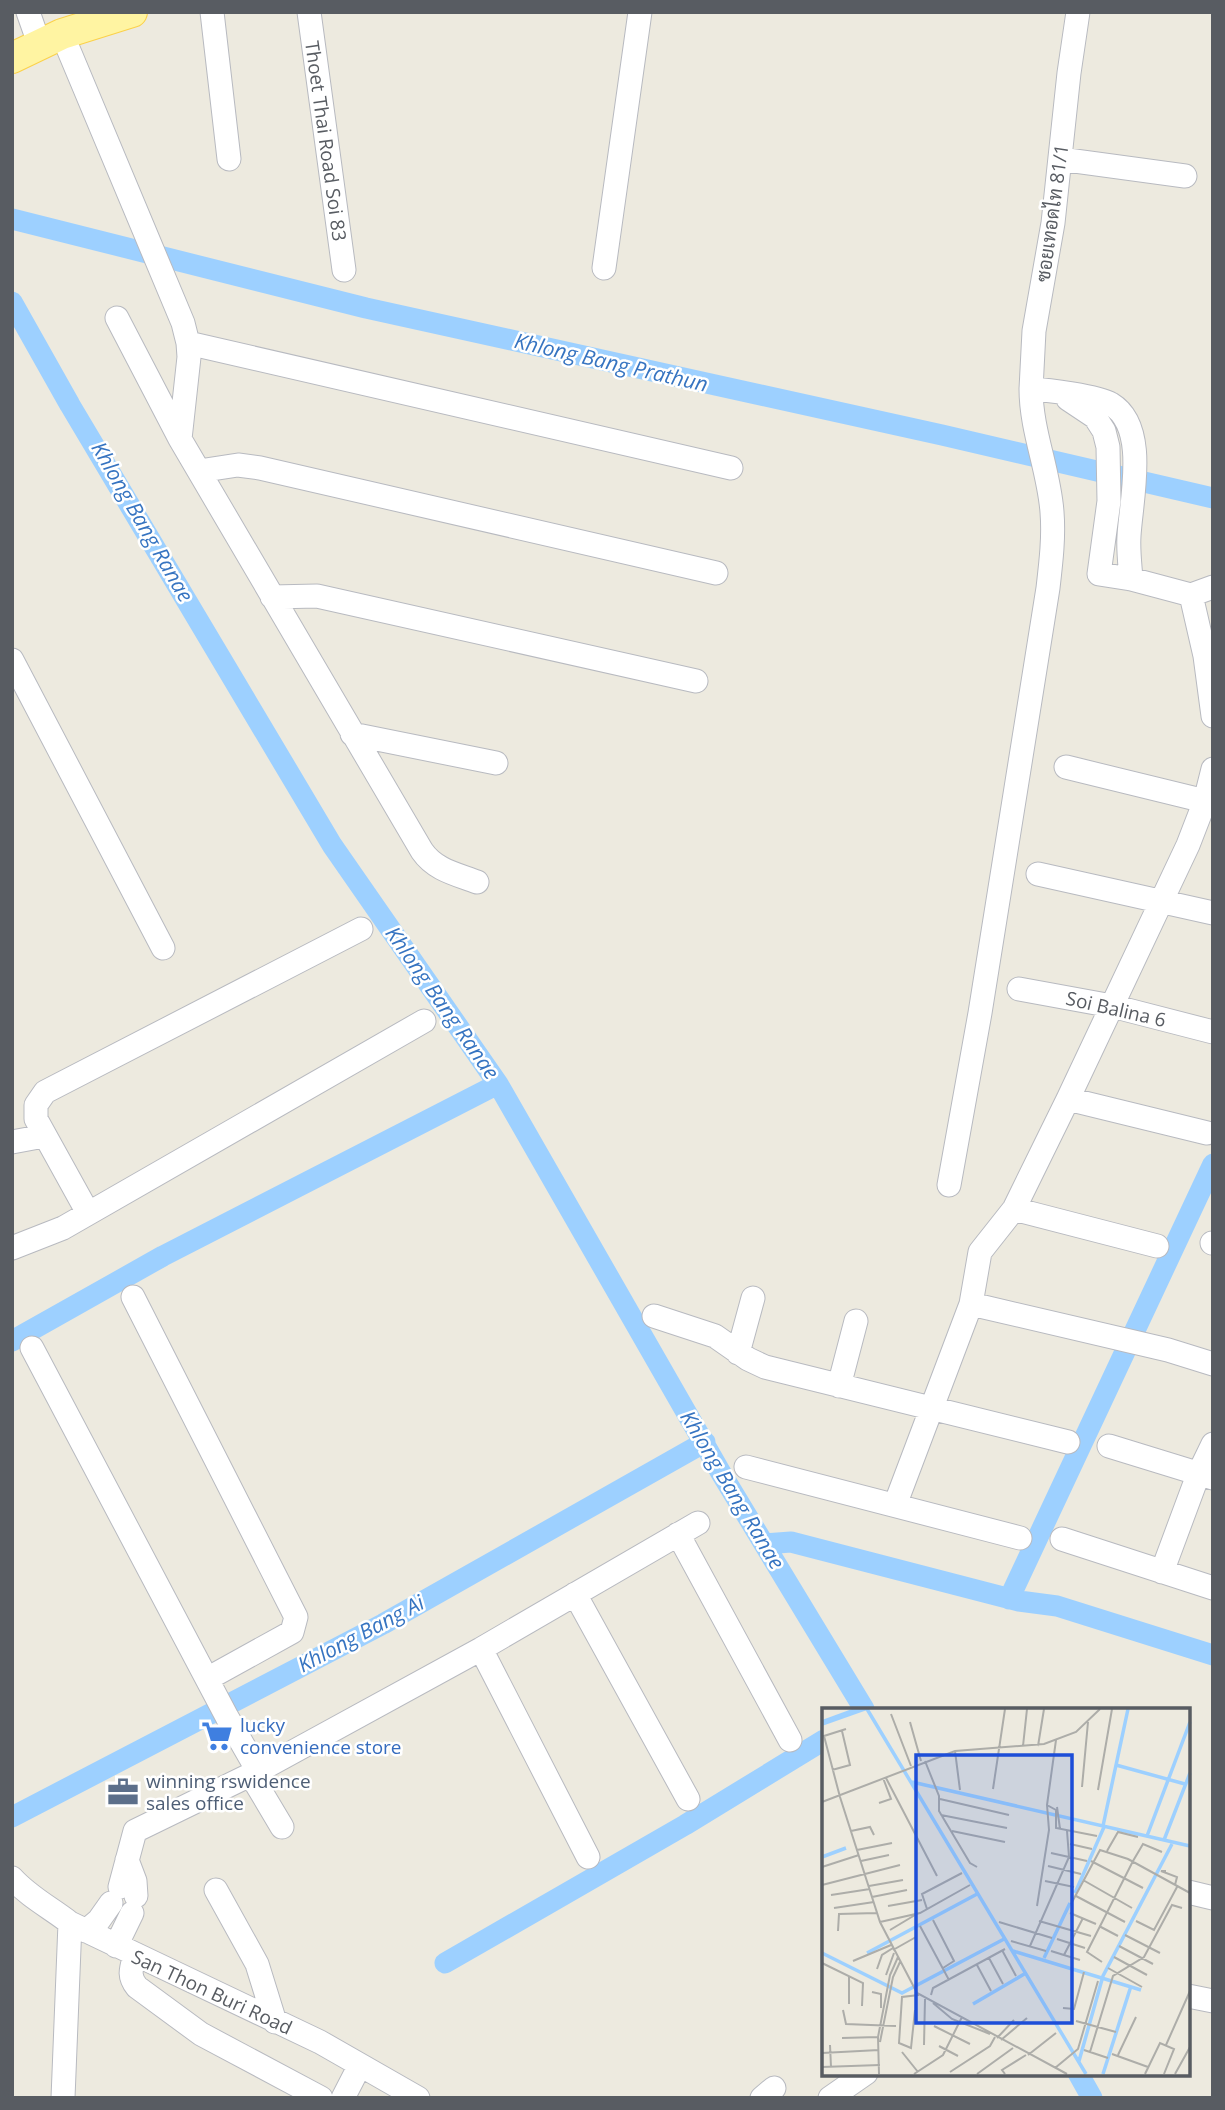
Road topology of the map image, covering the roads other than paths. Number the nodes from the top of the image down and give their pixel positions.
1 (29, 12) edge
2 (132, 12) edge
3 (212, 12) edge
4 (309, 12) edge
5 (640, 12) edge
6 (1078, 12) edge
7 (51, 40) junction
8 (12, 58) edge
9 (229, 159) dead end
10 (1060, 159) junction
11 (1185, 176) dead end
12 (604, 268) dead end
13 (344, 270) dead end
14 (117, 318) dead end
15 (188, 343) junction
16 (1031, 389) junction
17 (1056, 390) junction
18 (180, 439) junction
19 (731, 468) dead end
20 (199, 471) junction
21 (1104, 531) junction
22 (1129, 536) junction
23 (716, 573) dead end
24 (1131, 579) junction
25 (1213, 587) edge
26 (1191, 595) junction
27 (272, 597) junction
28 (12, 660) edge
29 (696, 681) dead end
30 (1212, 702) edge
31 (352, 734) junction
32 (496, 763) dead end
33 (1066, 767) dead end
34 (1213, 769) edge
35 (1209, 802) edge
36 (1038, 874) dead end
37 (477, 882) dead end
38 (1161, 900) junction
39 (1213, 913) edge
40 (361, 929) dead end
41 (163, 948) dead end
42 (1019, 989) dead end
43 (1112, 1006) junction
44 (424, 1021) dead end
45 (1213, 1032) edge
46 (1068, 1099) junction
47 (1207, 1133) dead end
48 (44, 1136) junction
49 (12, 1142) edge
50 (949, 1185) dead end
51 (1014, 1209) junction
52 (88, 1213) junction
53 (1157, 1246) dead end
54 (12, 1248) edge
55 (133, 1297) dead end
56 (753, 1298) dead end
57 (971, 1304) junction
58 (654, 1316) dead end
59 (856, 1321) dead end
60 (32, 1348) dead end
61 (738, 1353) junction
62 (1213, 1364) edge
63 (839, 1386) junction
64 (931, 1409) junction
65 (1068, 1442) dead end
66 (1213, 1444) edge
67 (1109, 1446) dead end
68 (746, 1467) dead end
69 (1206, 1475) edge
70 (895, 1505) junction
71 (1020, 1538) dead end
72 (1062, 1539) dead end
73 (1162, 1572) junction
74 (1213, 1588) edge
75 (575, 1594) junction
76 (481, 1649) junction
77 (217, 1699) junction
78 (790, 1740) dead end
79 (254, 1773) junction
80 (688, 1799) dead end
81 (282, 1827) dead end
82 (588, 1857) dead end
83 (216, 1890) dead end
84 (16, 1892) edge
85 (1190, 1892) edge
86 (1213, 1898) edge
87 (125, 1900) junction
88 (78, 1927) junction
89 (125, 1951) junction
90 (191, 1982) junction
91 (1190, 1996) edge
92 (157, 2001) junction
93 (1213, 2001) edge
94 (275, 2022) junction
95 (360, 2064) junction
96 (863, 2075) edge
97 (64, 2098) edge
98 (321, 2098) edge
99 (344, 2098) edge
100 (418, 2098) edge
101 (830, 2098) edge

1 - 7 street
2 - 7 main road
3 - 9 street
4 - 13 street, Thoet Thai Road Soi 83
5 - 12 street
6 - 10 street, ซอยเทอดไท 81/1
7 - 8 main road
7 - 15 street
10 - 11 street
10 - 16 street, ซอยเทอดไท 81/1
14 - 18 street
15 - 18 street
15 - 19 street
16 - 17 street
16 - 50 street, ซอยเทอดไท 81/1
17 - 21 street
17 - 22 street
18 - 20 street
20 - 23 street
20 - 27 street
21 - 22 street
21 - 24 street
22 - 24 street
24 - 26 street
25 - 26 street
26 - 30 street
27 - 29 street
27 - 31 street
28 - 41 street
31 - 32 street
31 - 37 street
33 - 35 street
34 - 35 street
35 - 38 street
36 - 38 street
38 - 39 street
38 - 43 street
40 - 48 street
42 - 43 street, Soi Balina 6
43 - 45 street, Soi Balina 6
43 - 46 street
44 - 52 street
46 - 47 street
46 - 51 street
48 - 49 street
48 - 52 street
51 - 53 street
51 - 57 street
52 - 54 street
55 - 77 street
56 - 61 street
57 - 62 street
57 - 64 street
58 - 61 street
59 - 63 street
60 - 77 street
61 - 63 street
63 - 64 street
64 - 65 street
64 - 70 street
66 - 69 street
67 - 69 street
68 - 70 street
69 - 73 street
70 - 71 street
72 - 73 street
73 - 74 street
75 - 76 street
75 - 78 street
75 - 80 street
76 - 79 street
76 - 82 street
77 - 79 street
79 - 81 street
79 - 87 street
83 - 94 street
84 - 88 street, San Thon Buri Road
85 - 86 street
87 - 88 street
87 - 89 street
88 - 89 street, San Thon Buri Road
88 - 97 street
89 - 90 street, San Thon Buri Road
89 - 92 street
90 - 92 street
90 - 94 street, San Thon Buri Road
91 - 93 street
92 - 98 street
94 - 95 street, San Thon Buri Road
95 - 99 street
95 - 100 street, San Thon Buri Road
96 - 101 street

